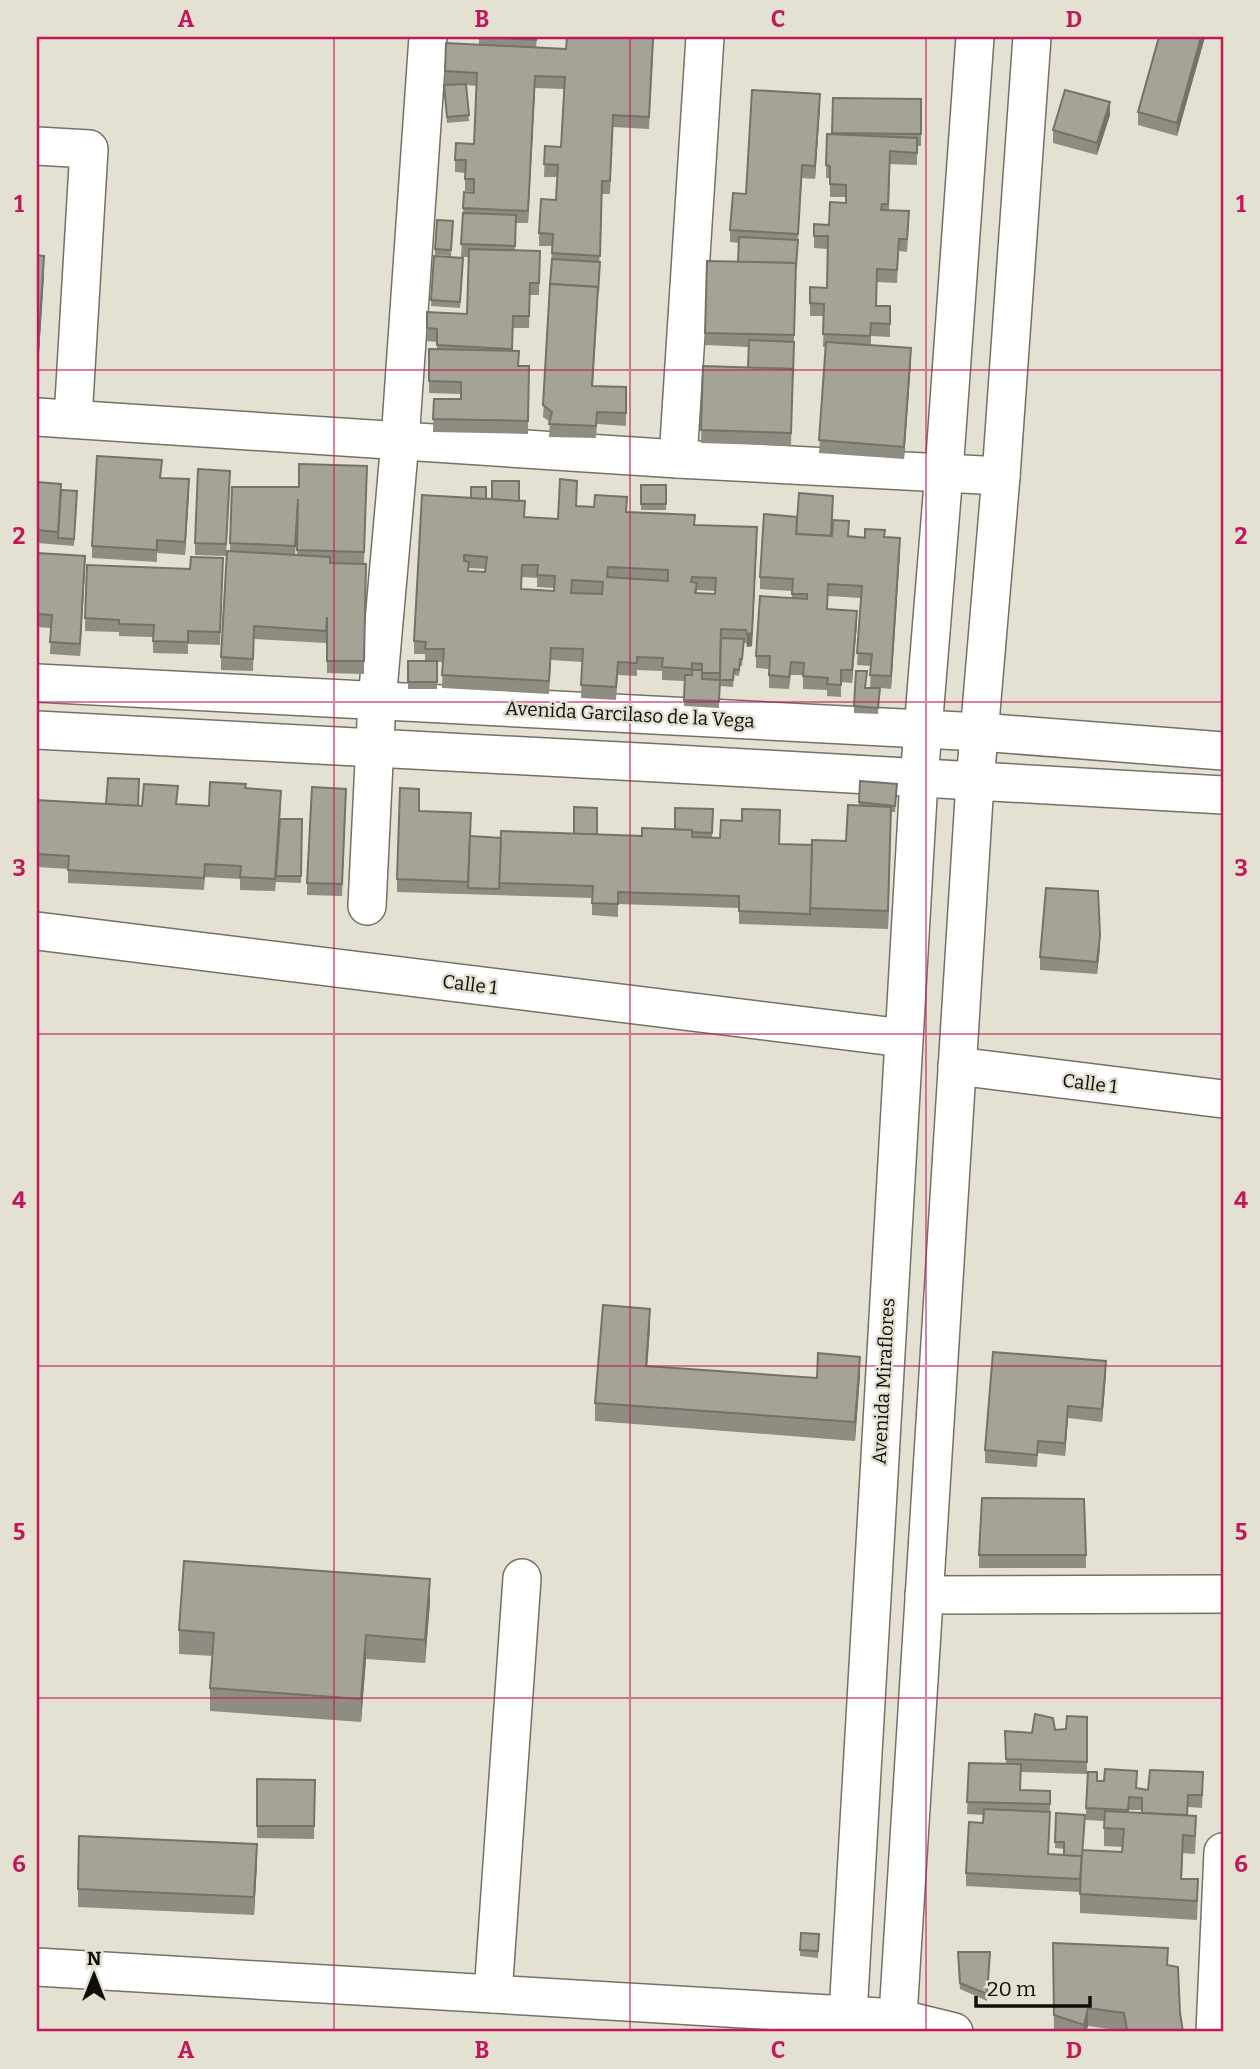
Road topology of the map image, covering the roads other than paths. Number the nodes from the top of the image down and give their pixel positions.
1 (428, 37) edge
2 (705, 37) edge
3 (975, 37) edge
4 (1032, 37) edge
5 (37, 146) edge
6 (37, 417) edge
7 (73, 419) junction
8 (400, 442) junction
9 (678, 458) junction
10 (944, 472) junction
11 (1001, 476) junction
12 (37, 683) edge
13 (377, 701) junction
14 (37, 730) edge
15 (922, 730) junction
16 (980, 732) junction
17 (376, 746) junction
18 (1223, 751) edge
19 (919, 779) junction
20 (975, 782) junction
21 (1223, 795) edge
22 (367, 906) dead end
23 (37, 931) edge
24 (902, 1038) junction
25 (957, 1066) junction
26 (1223, 1099) edge
27 (522, 1578) dead end
28 (1223, 1594) edge
29 (923, 1595) junction
30 (1223, 1852) edge
31 (37, 1967) edge
32 (493, 1994) junction
33 (848, 2024) edge
34 (897, 2025) edge
35 (954, 2032) edge
36 (1215, 2032) edge

1 - 8 street
2 - 9 street
3 - 10 street, Avenida Miraflores
4 - 11 street
5 - 7 street
6 - 7 street
7 - 8 street
8 - 9 street
8 - 13 street
9 - 10 street
10 - 11 street
10 - 15 street, Avenida Miraflores
11 - 16 street
12 - 13 street, Avenida Garcilaso de la Vega
13 - 15 street, Avenida Garcilaso de la Vega
13 - 17 street
14 - 17 street
15 - 16 street, Avenida Garcilaso de la Vega
15 - 19 street, Avenida Miraflores
16 - 18 street, Avenida Garcilaso de la Vega
16 - 20 street
17 - 19 street
17 - 22 street
19 - 20 street
19 - 24 street, Avenida Miraflores
20 - 21 street
20 - 25 street
23 - 24 street, Calle 1
24 - 33 street, Avenida Miraflores
25 - 26 street, Calle 1
25 - 29 street
27 - 32 street
28 - 29 street
29 - 34 street
30 - 36 street
31 - 32 street
32 - 33 street
33 - 34 street
34 - 35 street

